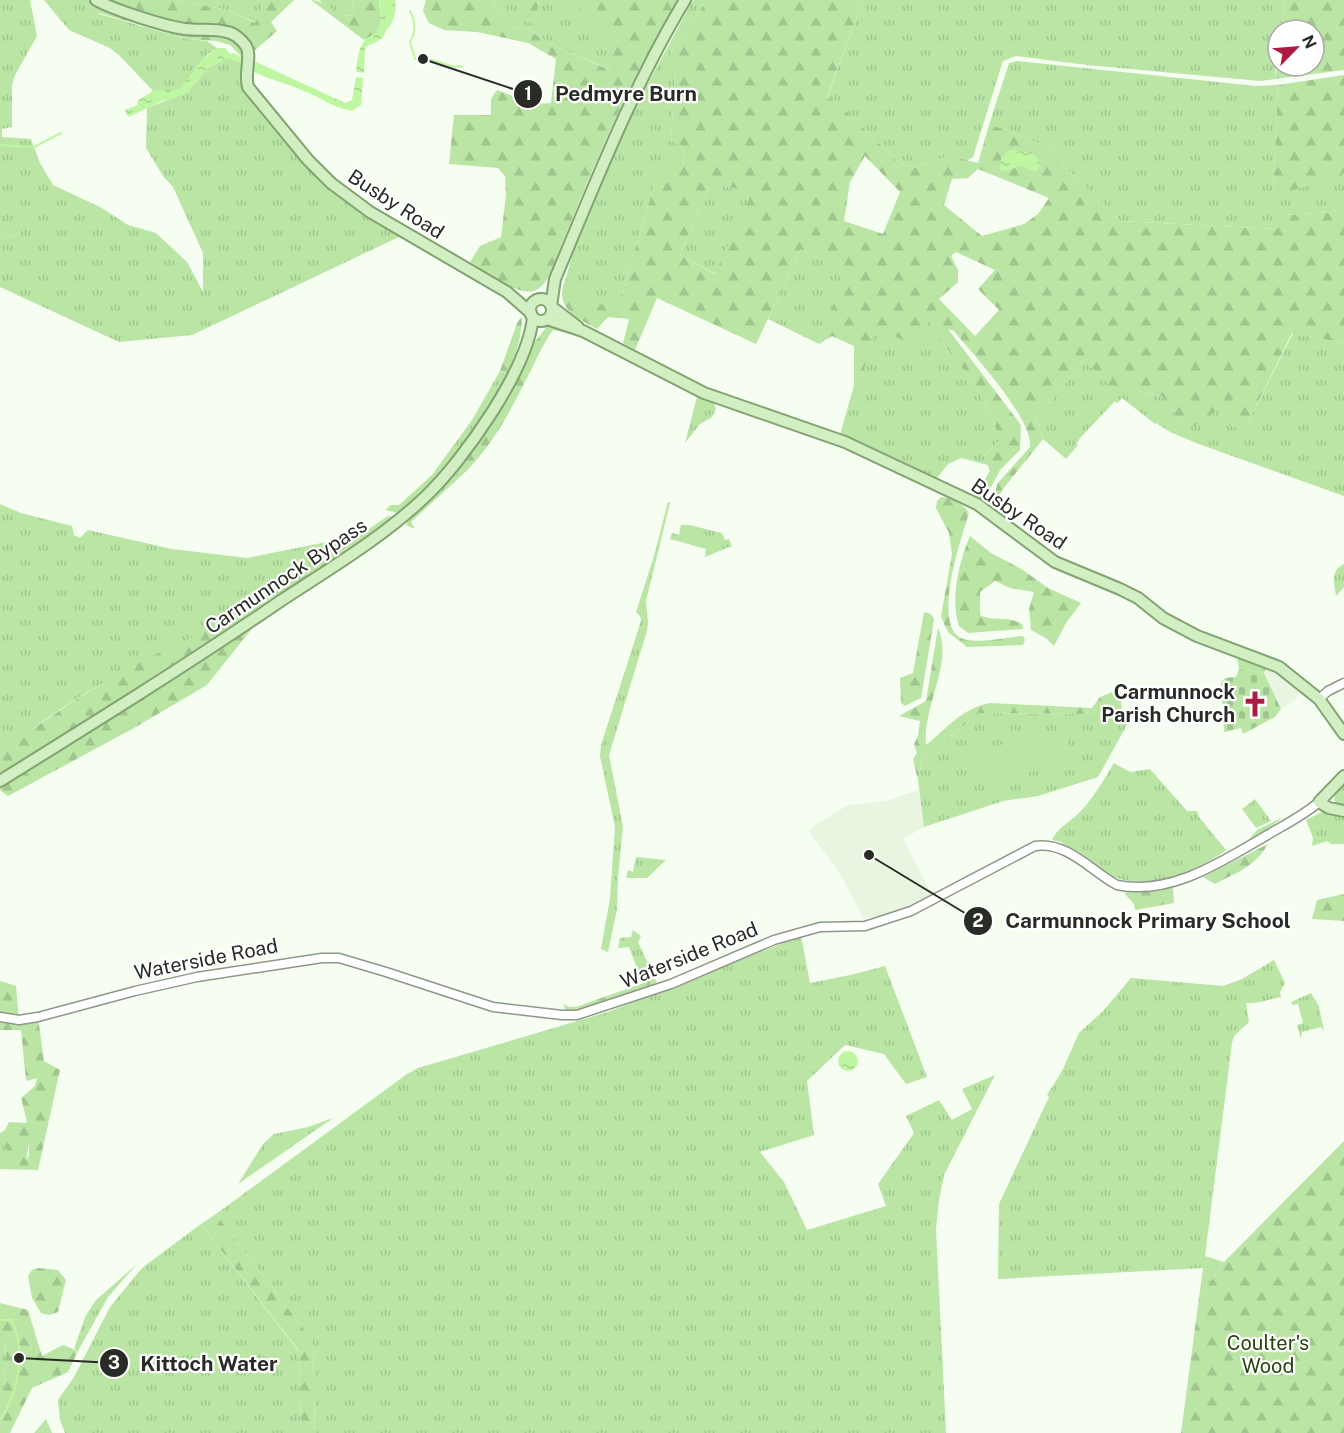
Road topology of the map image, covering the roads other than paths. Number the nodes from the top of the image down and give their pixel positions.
1 (96, 0) edge
2 (686, 0) edge
3 (555, 279) junction
4 (507, 292) junction
5 (539, 300) junction
6 (551, 306) junction
7 (532, 315) junction
8 (546, 320) junction
9 (583, 331) junction
10 (530, 336) junction
11 (1344, 683) edge
12 (1319, 699) junction
13 (1344, 734) edge
14 (1344, 776) edge
15 (0, 781) edge
16 (1319, 802) junction
17 (1344, 811) edge
18 (0, 1017) edge

1 - 4 main road, Busby Road
2 - 3 main road
3 - 5 main road
3 - 6 main road
4 - 5 main road, Busby Road
4 - 7 main road, Busby Road
5 - 6 main road
5 - 7 main road
6 - 8 main road
6 - 9 main road, Busby Road
7 - 8 main road
7 - 10 main road, Carmunnock Bypass
8 - 9 main road, Busby Road
8 - 10 main road, Carmunnock Bypass
9 - 12 main road, Busby Road
10 - 15 main road, Carmunnock Bypass
11 - 12 street
12 - 13 main road, Busby Road
14 - 16 main road, Waterside Road
16 - 17 main road
16 - 18 street, Waterside Road

